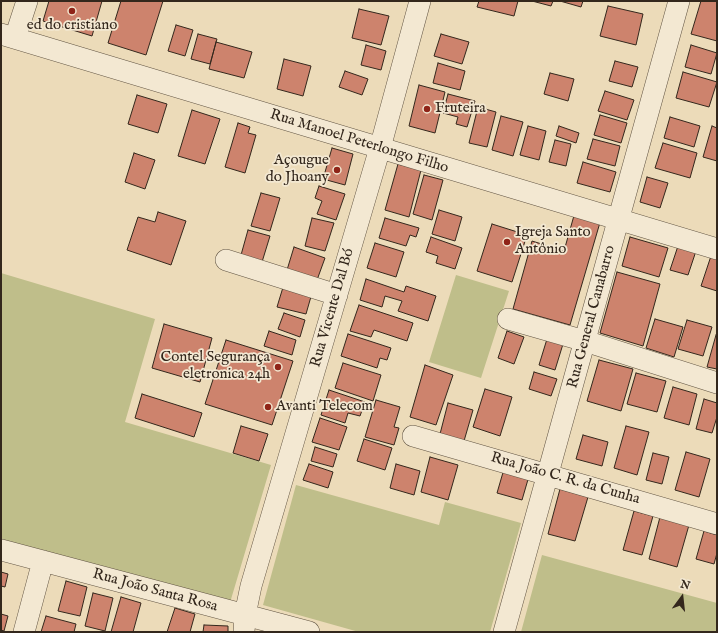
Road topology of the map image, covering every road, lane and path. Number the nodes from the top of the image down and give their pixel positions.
1 (27, 1) edge
2 (420, 1) edge
3 (679, 1) edge
4 (8, 36) edge
5 (380, 148) junction
6 (619, 220) junction
7 (717, 249) edge
8 (226, 260) dead end
9 (337, 295) junction
10 (508, 319) dead end
11 (585, 341) junction
12 (717, 383) edge
13 (413, 436) dead end
14 (548, 474) junction
15 (717, 524) edge
16 (1, 550) edge
17 (43, 562) junction
18 (245, 624) edge
19 (24, 632) edge
20 (309, 632) edge
21 (504, 632) edge

1 - 4 street
2 - 5 street, Rua Vicente Dal Bó
3 - 6 street, Rua General Canabarro
4 - 5 street, Rua Manoel Peterlongo Filho
5 - 6 street, Rua Manoel Peterlongo Filho
5 - 9 street, Rua Vicente Dal Bó
6 - 7 street, Rua Manoel Peterlongo Filho
6 - 11 street, Rua General Canabarro
8 - 9 street
9 - 18 street, Rua Vicente Dal Bó
10 - 11 street
11 - 12 street
11 - 14 street, Rua General Canabarro
13 - 14 street, Rua João C. R. da Cunha
14 - 15 street, Rua João C. R. da Cunha
14 - 21 street, Rua General Canabarro
16 - 17 street, Rua João Santa Rosa
17 - 18 street, Rua João Santa Rosa
17 - 19 street
18 - 20 street, Rua João Santa Rosa

